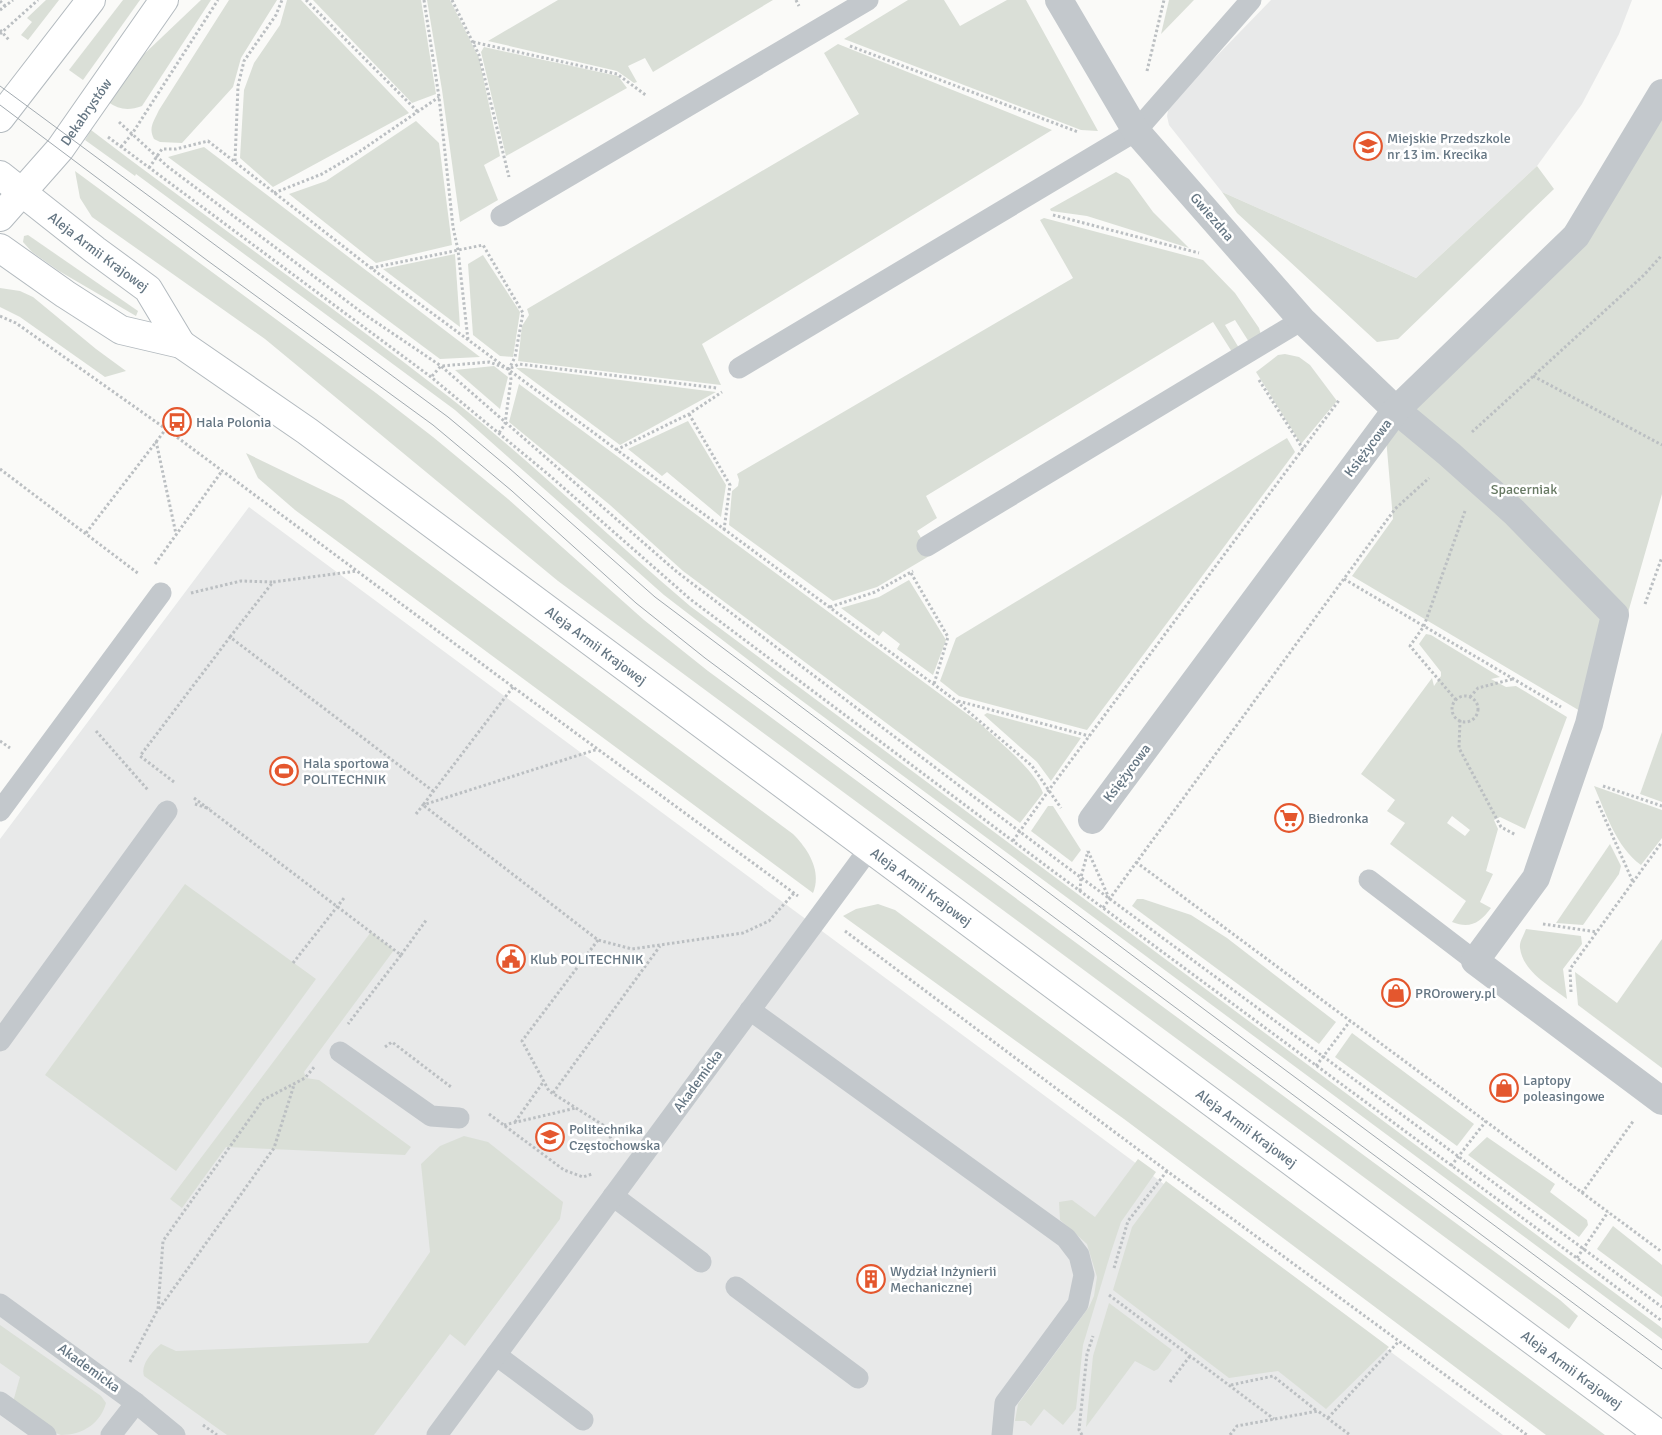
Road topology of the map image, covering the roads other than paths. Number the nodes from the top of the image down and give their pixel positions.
1 (90, 0) edge
2 (164, 0) edge
3 (868, 0) edge
4 (1058, 0) edge
5 (1252, 0) edge
6 (1662, 93) edge
7 (0, 118) edge
8 (1136, 131) junction
9 (0, 175) edge
10 (23, 192) junction
11 (509, 212) road end
12 (0, 217) edge
13 (0, 248) edge
14 (1302, 320) junction
15 (181, 344) junction
16 (739, 368) road end
17 (1396, 410) junction
18 (927, 546) dead end
19 (161, 593) dead end
20 (0, 811) edge
21 (167, 811) road end
22 (1088, 832) road end
23 (869, 849) junction
24 (1369, 880) dead end
25 (1475, 961) junction
26 (750, 1010) junction
27 (0, 1040) edge
28 (340, 1052) dead end
29 (1662, 1101) edge
30 (459, 1118) dead end
31 (613, 1196) junction
32 (701, 1262) dead end
33 (736, 1287) dead end
34 (0, 1304) edge
35 (496, 1355) junction
36 (858, 1378) dead end
37 (0, 1402) edge
38 (136, 1402) junction
39 (583, 1420) dead end
40 (46, 1435) edge
41 (111, 1435) edge
42 (176, 1435) edge
43 (437, 1435) edge
44 (1002, 1435) edge
45 (1660, 1435) edge

1 - 7 main road
2 - 10 main road, Dekabrystów
3 - 11 lane
4 - 8 street, Gwiezdna
5 - 8 lane
6 - 17 street, Księżycowa
8 - 14 street, Gwiezdna
8 - 16 lane
9 - 10 main road, Aleja Armii Krajowej
10 - 12 main road, Dekabrystów
10 - 15 main road, Aleja Armii Krajowej
13 - 15 main road, Aleja Armii Krajowej
14 - 17 street, Gwiezdna
14 - 18 lane
15 - 23 main road, Aleja Armii Krajowej
17 - 22 street, Księżycowa
17 - 25 street, Gwiezdna
19 - 20 lane
21 - 27 lane
23 - 26 lane, Akademicka
23 - 45 main road, Aleja Armii Krajowej
24 - 25 lane
25 - 29 street
26 - 31 lane, Akademicka
26 - 44 lane
28 - 30 lane
31 - 32 lane
31 - 35 lane, Akademicka
33 - 36 lane
34 - 38 lane, Akademicka
35 - 39 lane
35 - 43 lane, Akademicka
37 - 40 lane
38 - 41 lane
38 - 42 lane, Akademicka

